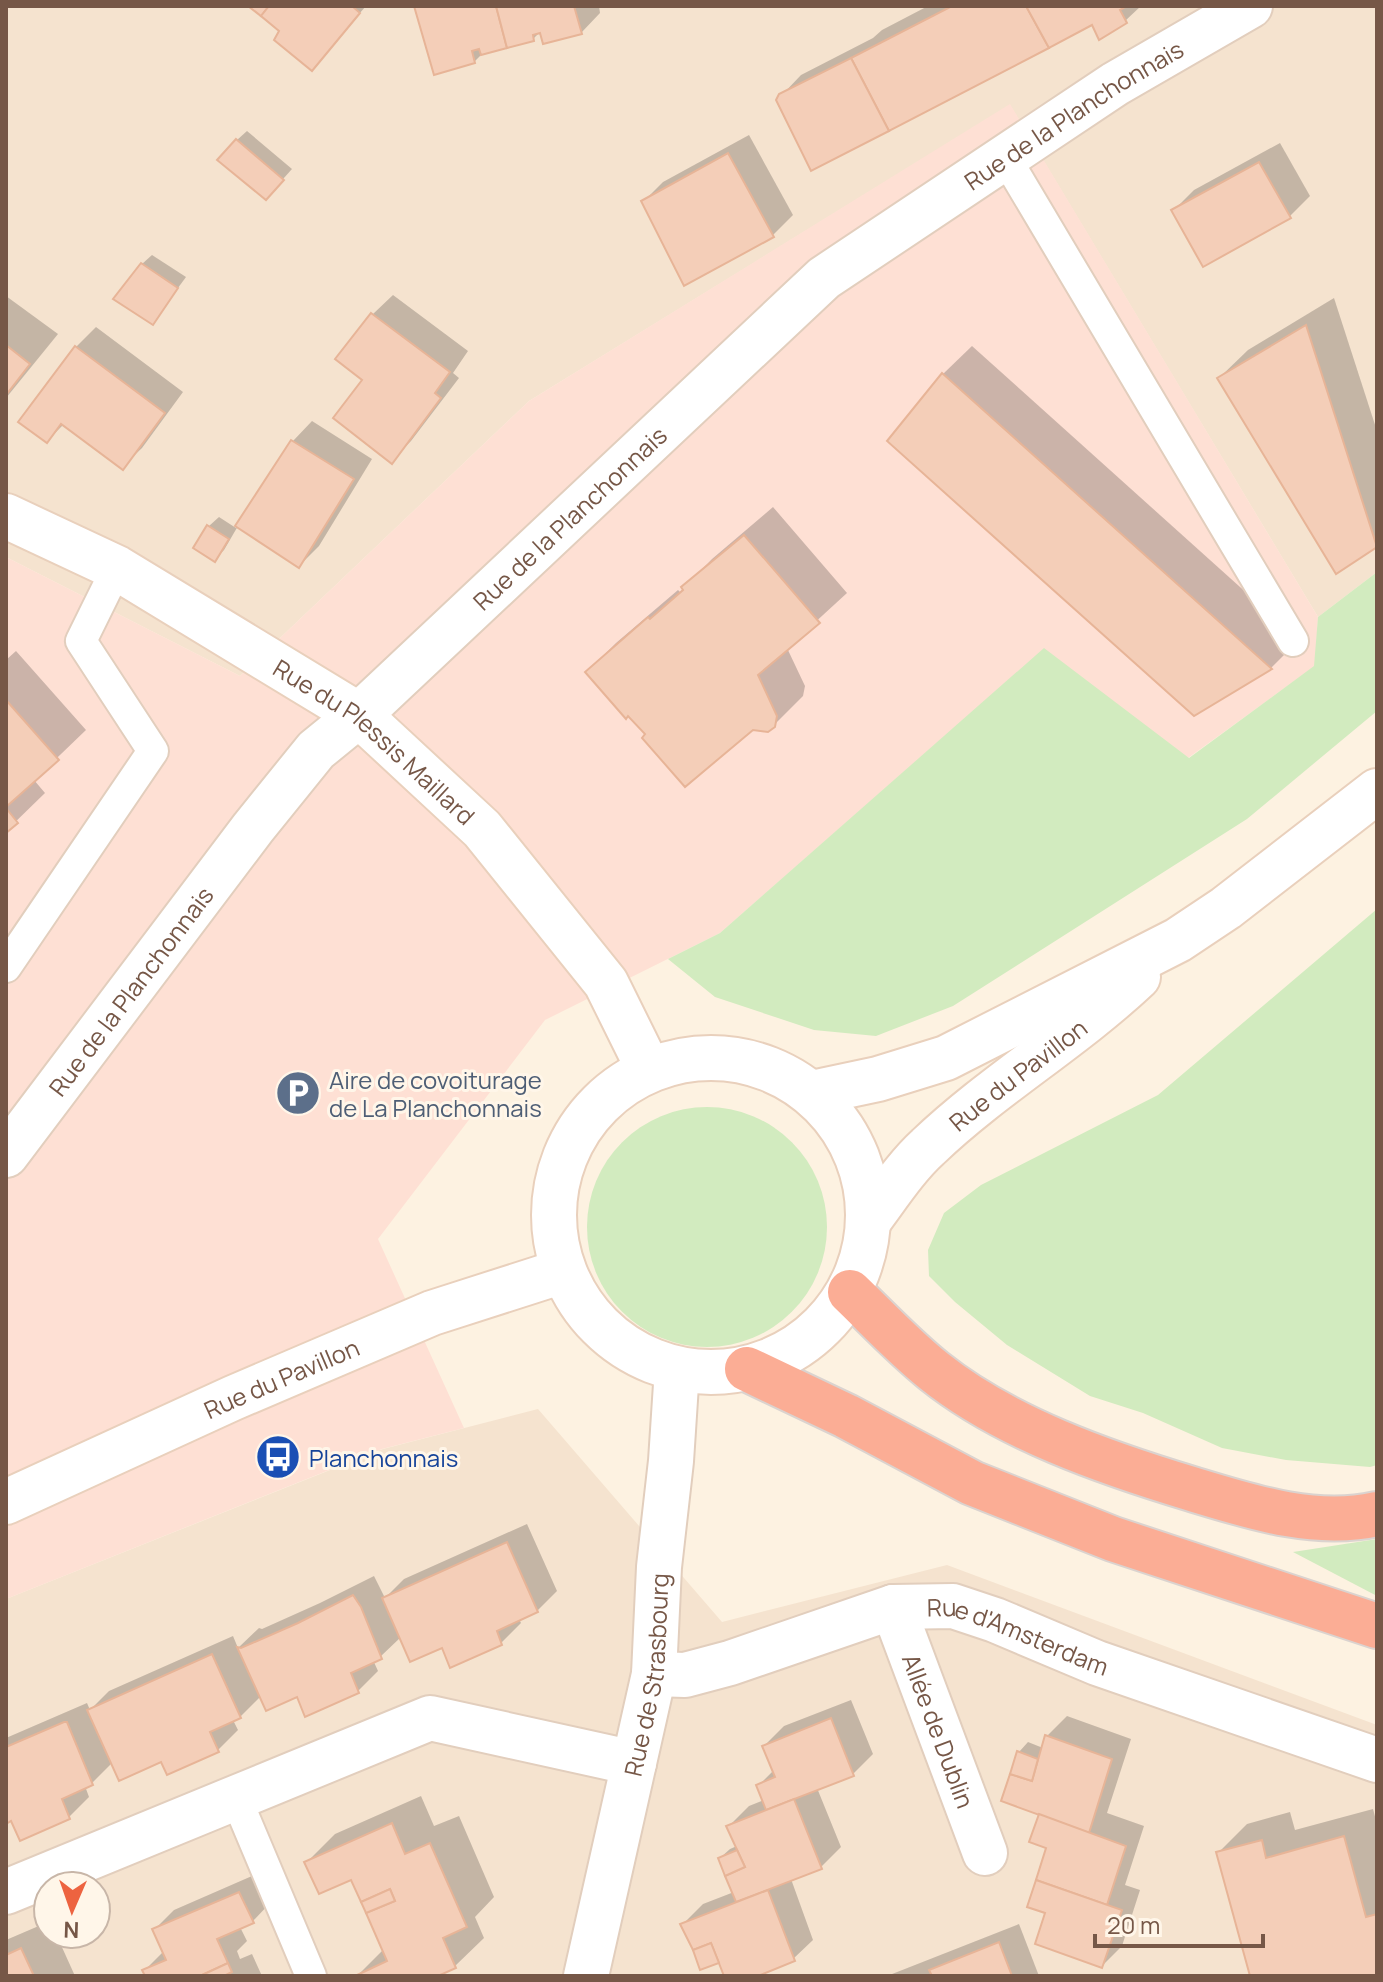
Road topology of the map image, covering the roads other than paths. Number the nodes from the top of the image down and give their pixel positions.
1 (1250, 6) edge
2 (1005, 157) junction
3 (6, 516) edge
4 (117, 568) junction
5 (1293, 641) dead end
6 (359, 715) junction
7 (1377, 791) edge
8 (1178, 940) junction
9 (6, 967) edge
10 (649, 1070) junction
11 (812, 1093) junction
12 (6, 1155) edge
13 (870, 1219) junction
14 (563, 1271) junction
15 (850, 1292) junction
16 (677, 1369) junction
17 (747, 1369) junction
18 (6, 1502) edge
19 (1377, 1514) edge
20 (893, 1607) junction
21 (1377, 1626) edge
22 (654, 1674) junction
23 (1377, 1760) edge
24 (634, 1763) junction
25 (236, 1798) junction
26 (985, 1853) dead end
27 (6, 1892) edge
28 (311, 1976) edge
29 (586, 1976) edge

1 - 2 street, Rue de la Planchonnais
2 - 5 lane
2 - 6 street, Rue de la Planchonnais
3 - 4 street, Rue du Plessis Maillard
4 - 6 street, Rue du Plessis Maillard
4 - 9 lane
6 - 10 street, Rue du Plessis Maillard
6 - 12 street, Rue de la Planchonnais
7 - 8 street, Rue du Pavillon
8 - 11 street, Rue du Pavillon
8 - 13 street, Rue du Pavillon
10 - 11 street
10 - 14 street
11 - 13 street
13 - 15 street
14 - 16 street
14 - 18 street, Rue du Pavillon
15 - 17 street
15 - 19 highway
16 - 17 street
16 - 22 street, Rue de Strasbourg
17 - 21 highway
20 - 22 street, Rue d'Amsterdam
20 - 23 street, Rue d'Amsterdam
20 - 26 street, Allée de Dublin
22 - 24 street, Rue de Strasbourg
24 - 25 street
24 - 29 street, Rue de Strasbourg
25 - 27 street
25 - 28 lane

